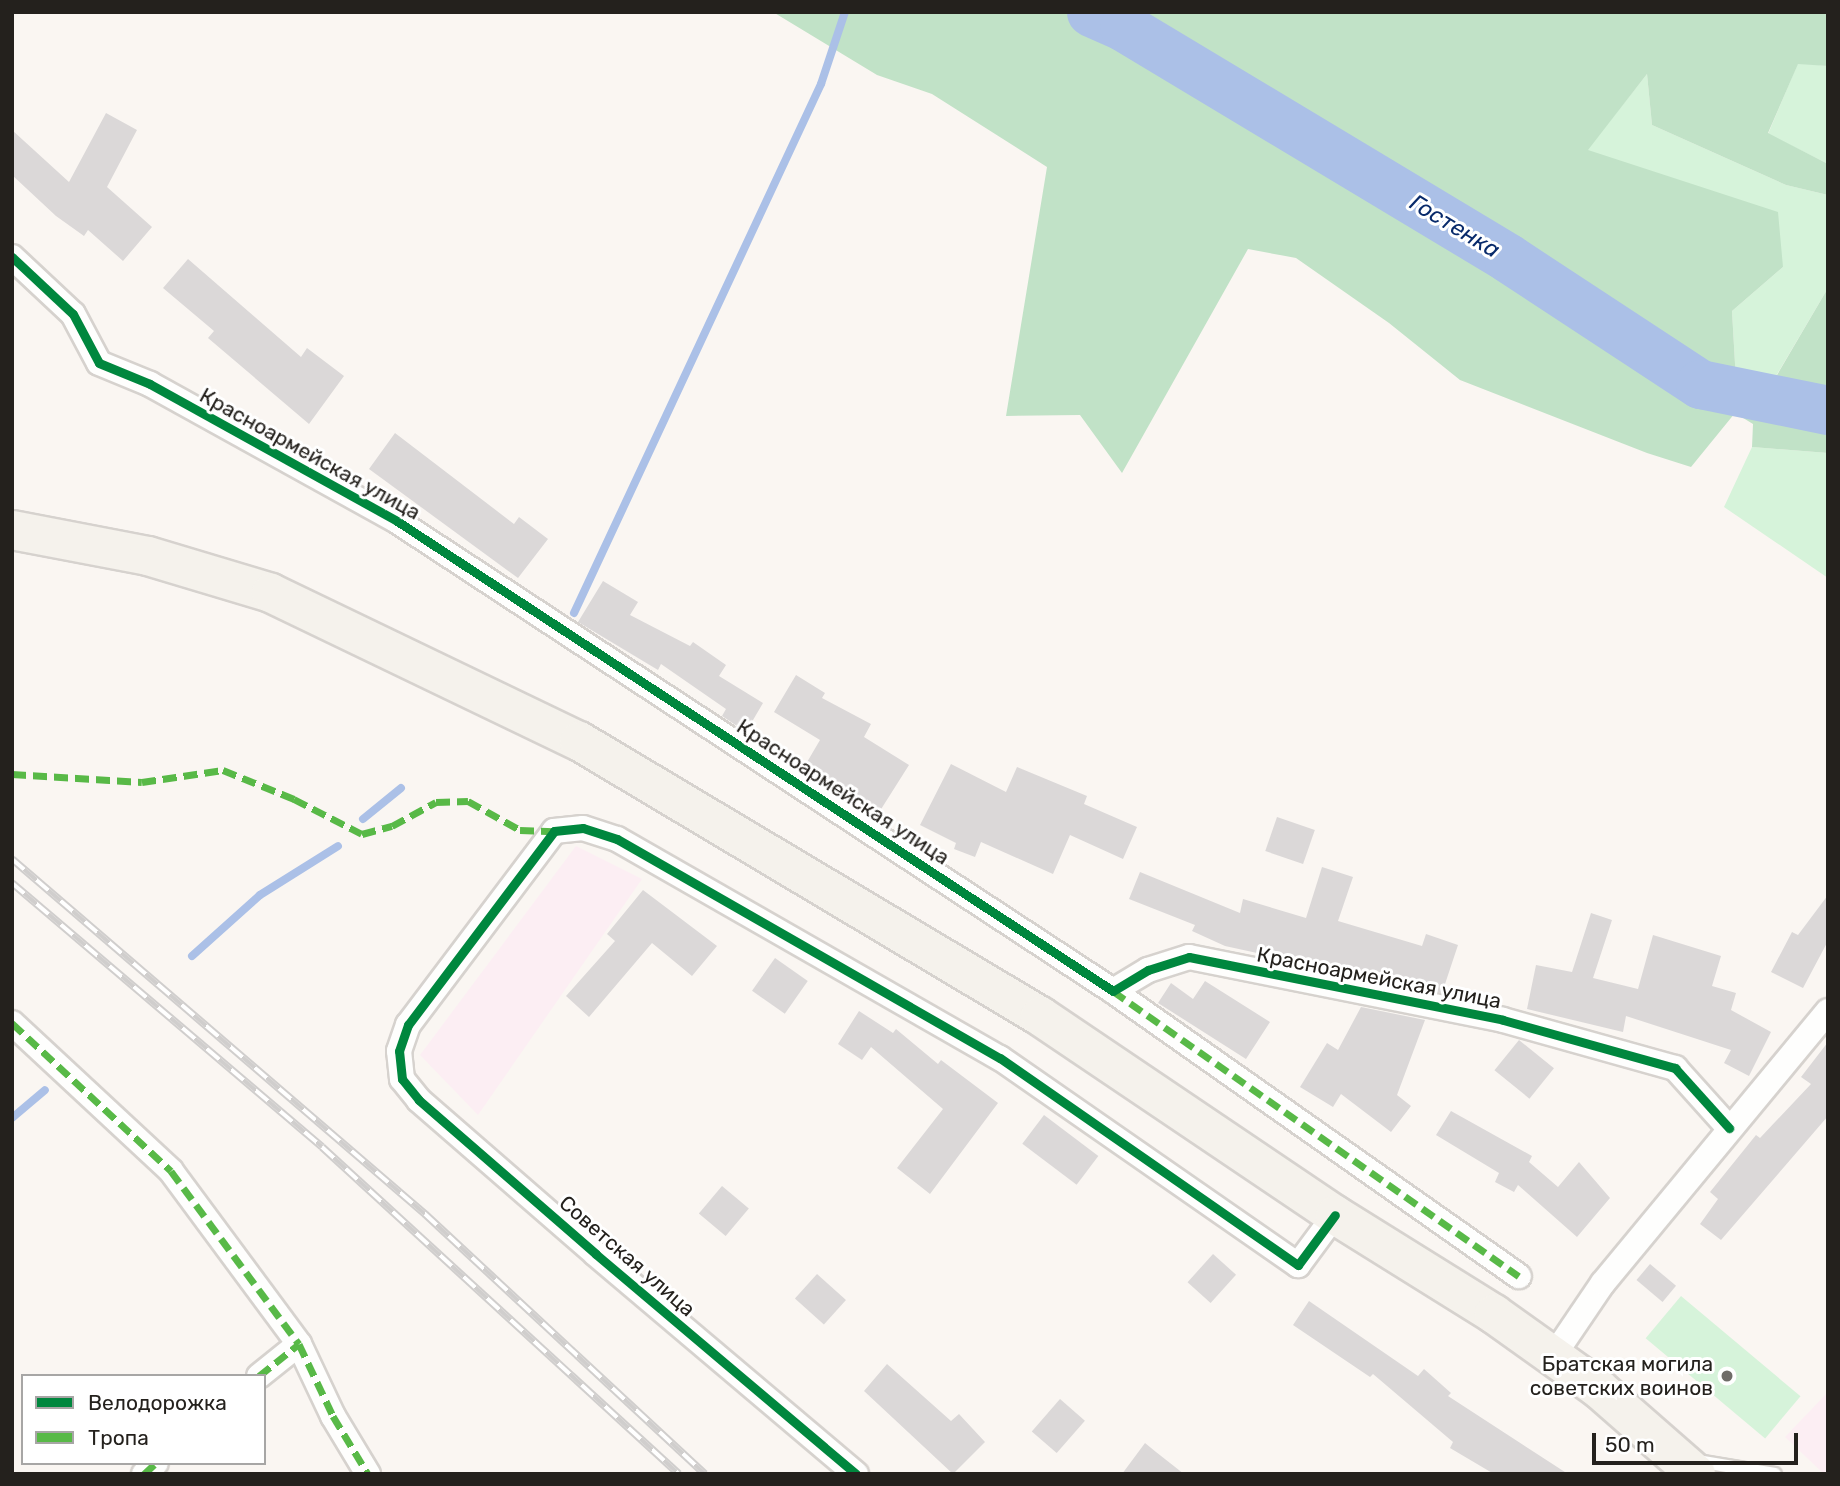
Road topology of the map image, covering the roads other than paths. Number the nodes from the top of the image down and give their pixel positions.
1 (12, 257) edge
2 (12, 530) edge
3 (12, 549) edge
4 (397, 653) junction
5 (1113, 991) junction
6 (1828, 1011) edge
7 (12, 1023) edge
8 (1729, 1128) junction
9 (1335, 1215) junction
10 (1519, 1276) dead end
11 (299, 1344) junction
12 (1553, 1355) junction
13 (262, 1374) edge
14 (1687, 1466) edge
15 (368, 1474) edge
16 (856, 1474) edge
17 (1775, 1474) edge

1 - 5 street, Красноармейская улица
2 - 4 main road
3 - 4 main road
4 - 9 main road
5 - 8 street, Красноармейская улица
5 - 10 street, Красноармейская улица
6 - 8 street
7 - 11 street
8 - 12 street
9 - 12 main road
9 - 16 street, Советская улица
11 - 13 street
11 - 15 street
12 - 14 main road
14 - 17 lane

